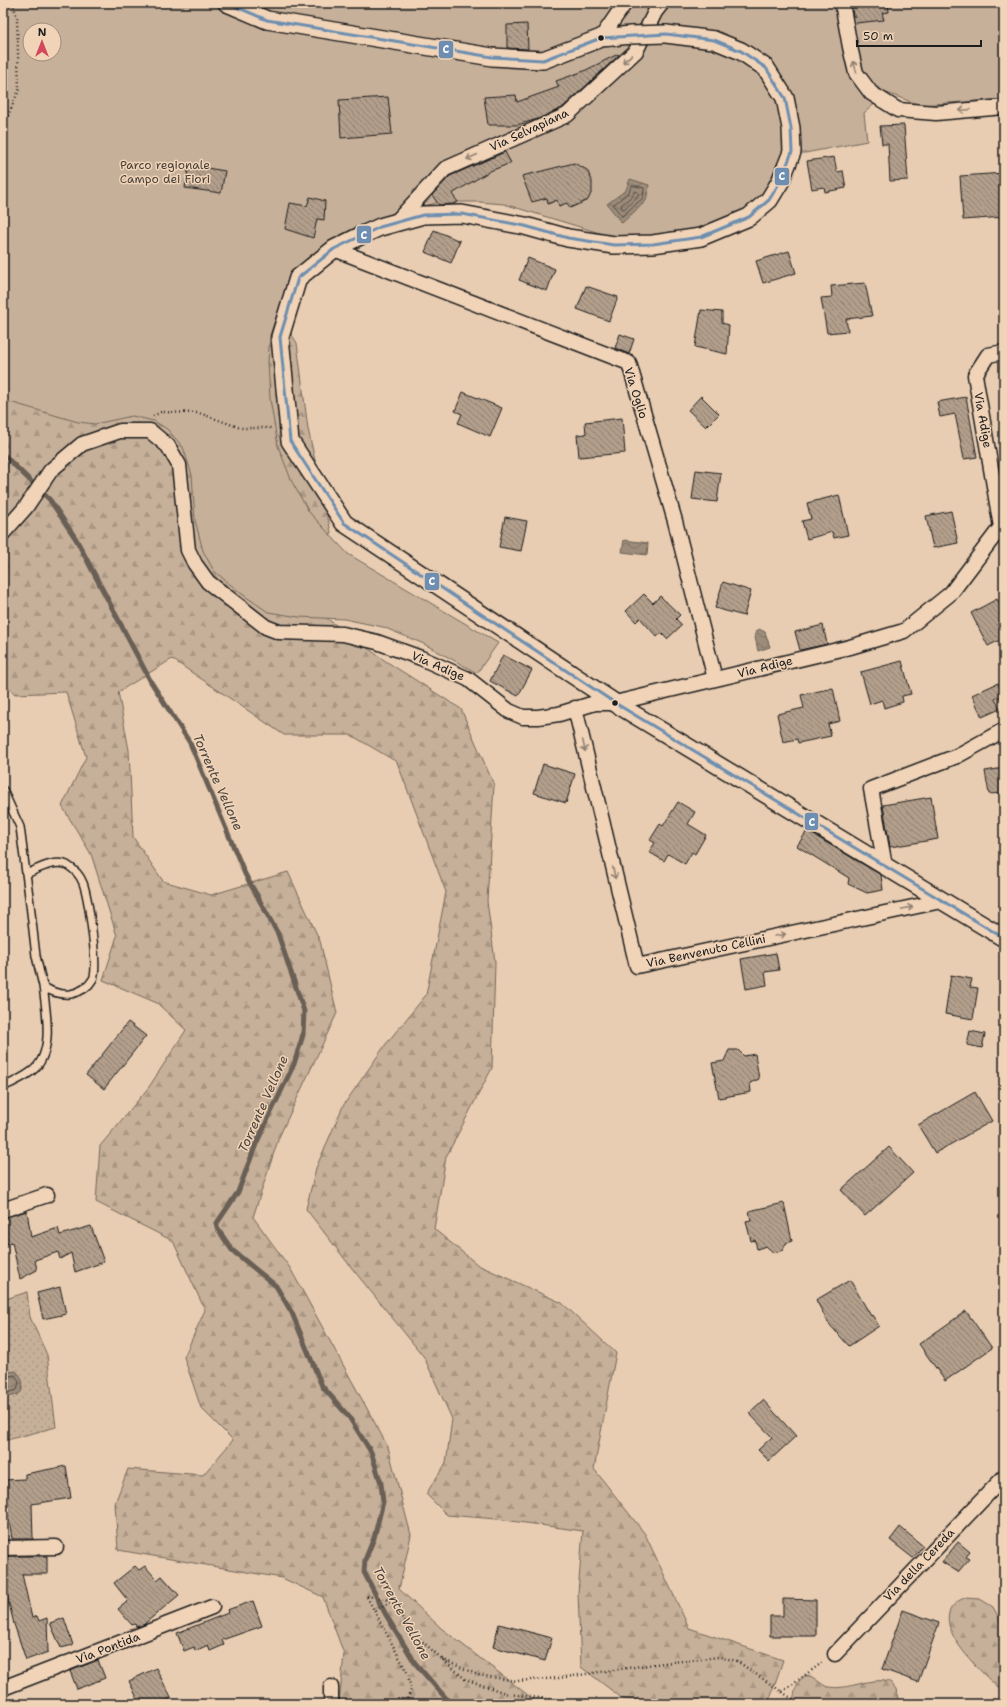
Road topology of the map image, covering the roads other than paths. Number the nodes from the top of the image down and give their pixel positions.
1 (227, 3) edge
2 (625, 3) edge
3 (662, 3) edge
4 (842, 3) edge
5 (601, 38) junction
6 (1004, 107) edge
7 (395, 223) junction
8 (334, 249) junction
9 (1004, 352) edge
10 (1002, 525) edge
11 (3, 533) edge
12 (715, 680) junction
13 (615, 703) junction
14 (575, 708) junction
15 (1004, 730) edge
16 (3, 790) edge
17 (885, 866) junction
18 (26, 874) junction
19 (941, 901) junction
20 (1004, 938) edge
21 (43, 986) junction
22 (5, 1086) dead end
23 (47, 1195) dead end
24 (3, 1210) edge
25 (1004, 1477) edge
26 (56, 1547) dead end
27 (3, 1548) edge
28 (212, 1607) dead end
29 (835, 1654) road end
30 (331, 1687) dead end
31 (3, 1688) edge
32 (331, 1704) edge

1 - 5 street
2 - 5 street
3 -> 7 street, Via Selvapiana
6 -> 4 street
5 - 7 street, bridge
7 - 8 street
8 - 12 street, Via Oglio
8 - 13 street
9 - 10 street, Via Adige
10 - 12 street, Via Adige
11 - 14 street, Via Adige
12 - 13 street, Via Adige
13 - 14 street, Via Adige
13 - 17 street
14 -> 19 street, Via Benvenuto Cellini
15 - 17 street
16 - 18 lane
17 - 19 street
18 - 21 lane
18 - 21 lane
19 - 20 street
21 - 22 lane
23 - 24 street
25 - 29 street, Via della Cereda
26 - 27 street
28 - 31 street, Via Pontida
30 - 32 street

